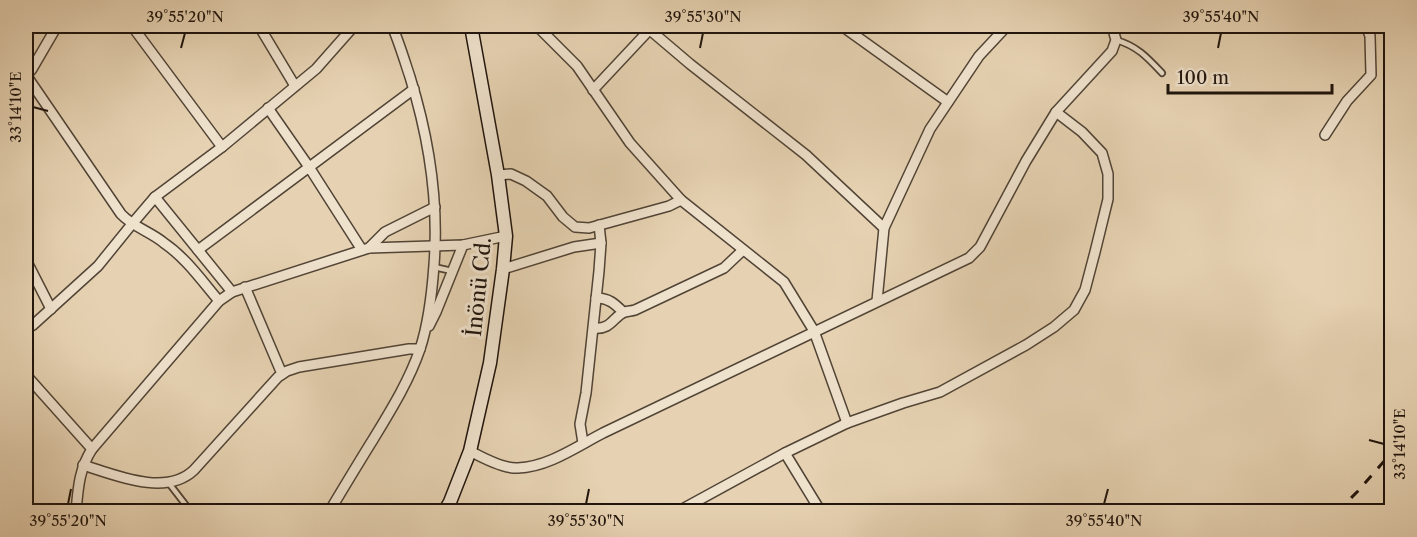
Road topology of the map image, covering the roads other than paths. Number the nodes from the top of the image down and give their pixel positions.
1 (57, 26) edge
2 (132, 26) edge
3 (259, 26) edge
4 (354, 26) edge
5 (392, 26) edge
6 (471, 26) edge
7 (537, 26) edge
8 (842, 26) edge
9 (1007, 26) edge
10 (1112, 26) edge
11 (1366, 26) edge
12 (652, 28) edge
13 (1116, 40) junction
14 (1162, 73) dead end
15 (26, 75) edge
16 (295, 87) junction
17 (414, 89) junction
18 (593, 90) junction
19 (948, 102) junction
20 (268, 108) junction
21 (1056, 112) junction
22 (1324, 135) dead end
23 (222, 147) junction
24 (309, 167) junction
25 (498, 175) junction
26 (155, 197) junction
27 (681, 200) junction
28 (435, 207) junction
29 (132, 224) junction
30 (599, 225) junction
31 (884, 228) junction
32 (506, 236) junction
33 (601, 243) junction
34 (436, 245) junction
35 (463, 245) junction
36 (366, 249) junction
37 (198, 250) junction
38 (743, 250) junction
39 (26, 260) edge
40 (434, 267) junction
41 (503, 269) junction
42 (453, 271) junction
43 (245, 287) junction
44 (232, 292) junction
45 (596, 298) junction
46 (219, 301) junction
47 (877, 301) junction
48 (51, 309) junction
49 (623, 312) junction
50 (594, 328) junction
51 (26, 329) edge
52 (425, 330) junction
53 (814, 331) junction
54 (420, 349) junction
55 (282, 374) junction
56 (26, 375) edge
57 (847, 423) junction
58 (583, 443) junction
59 (92, 449) junction
60 (470, 451) junction
61 (785, 453) junction
62 (83, 465) junction
63 (168, 483) junction
64 (76, 512) edge
65 (190, 512) edge
66 (329, 512) edge
67 (444, 512) edge
68 (677, 512) edge
69 (821, 512) edge

1 - 15 street
2 - 23 street
3 - 16 street
4 - 16 street
5 - 17 street
6 - 25 street, İnönü Cd.
7 - 18 street
8 - 19 street
9 - 19 street
10 - 13 street
11 - 22 street
12 - 18 street
12 - 31 street
13 - 14 lane
13 - 21 street
15 - 29 street
16 - 20 street
17 - 24 street
17 - 28 street
18 - 27 street
19 - 31 street
20 - 23 street
20 - 24 street
21 - 47 street
21 - 57 street
23 - 26 street
24 - 36 street
24 - 37 street
25 - 30 street
25 - 32 street, İnönü Cd.
26 - 29 street
26 - 37 street
27 - 30 street
27 - 38 street
28 - 34 street
28 - 36 street
29 - 46 street
29 - 48 street
30 - 33 street
31 - 47 street
32 - 35 street
32 - 41 street, İnönü Cd.
33 - 41 street
33 - 45 street
34 - 35 street
34 - 36 street
34 - 40 street
35 - 42 street
36 - 43 street
37 - 44 street
38 - 49 street
38 - 53 street
39 - 48 street
40 - 42 lane
40 - 52 street
41 - 60 street, İnönü Cd.
42 - 52 street
43 - 44 street
43 - 55 street
44 - 46 street
45 - 49 street
45 - 50 street
46 - 59 street
47 - 53 street
48 - 51 street
49 - 50 street
50 - 58 street
52 - 54 street
53 - 57 street
53 - 58 street
54 - 55 street
54 - 66 street
55 - 63 street
56 - 59 street
57 - 61 street
58 - 60 street
59 - 62 street
60 - 67 street, İnönü Cd.
61 - 68 street
61 - 69 street
62 - 63 street
62 - 64 street
63 - 65 lane

